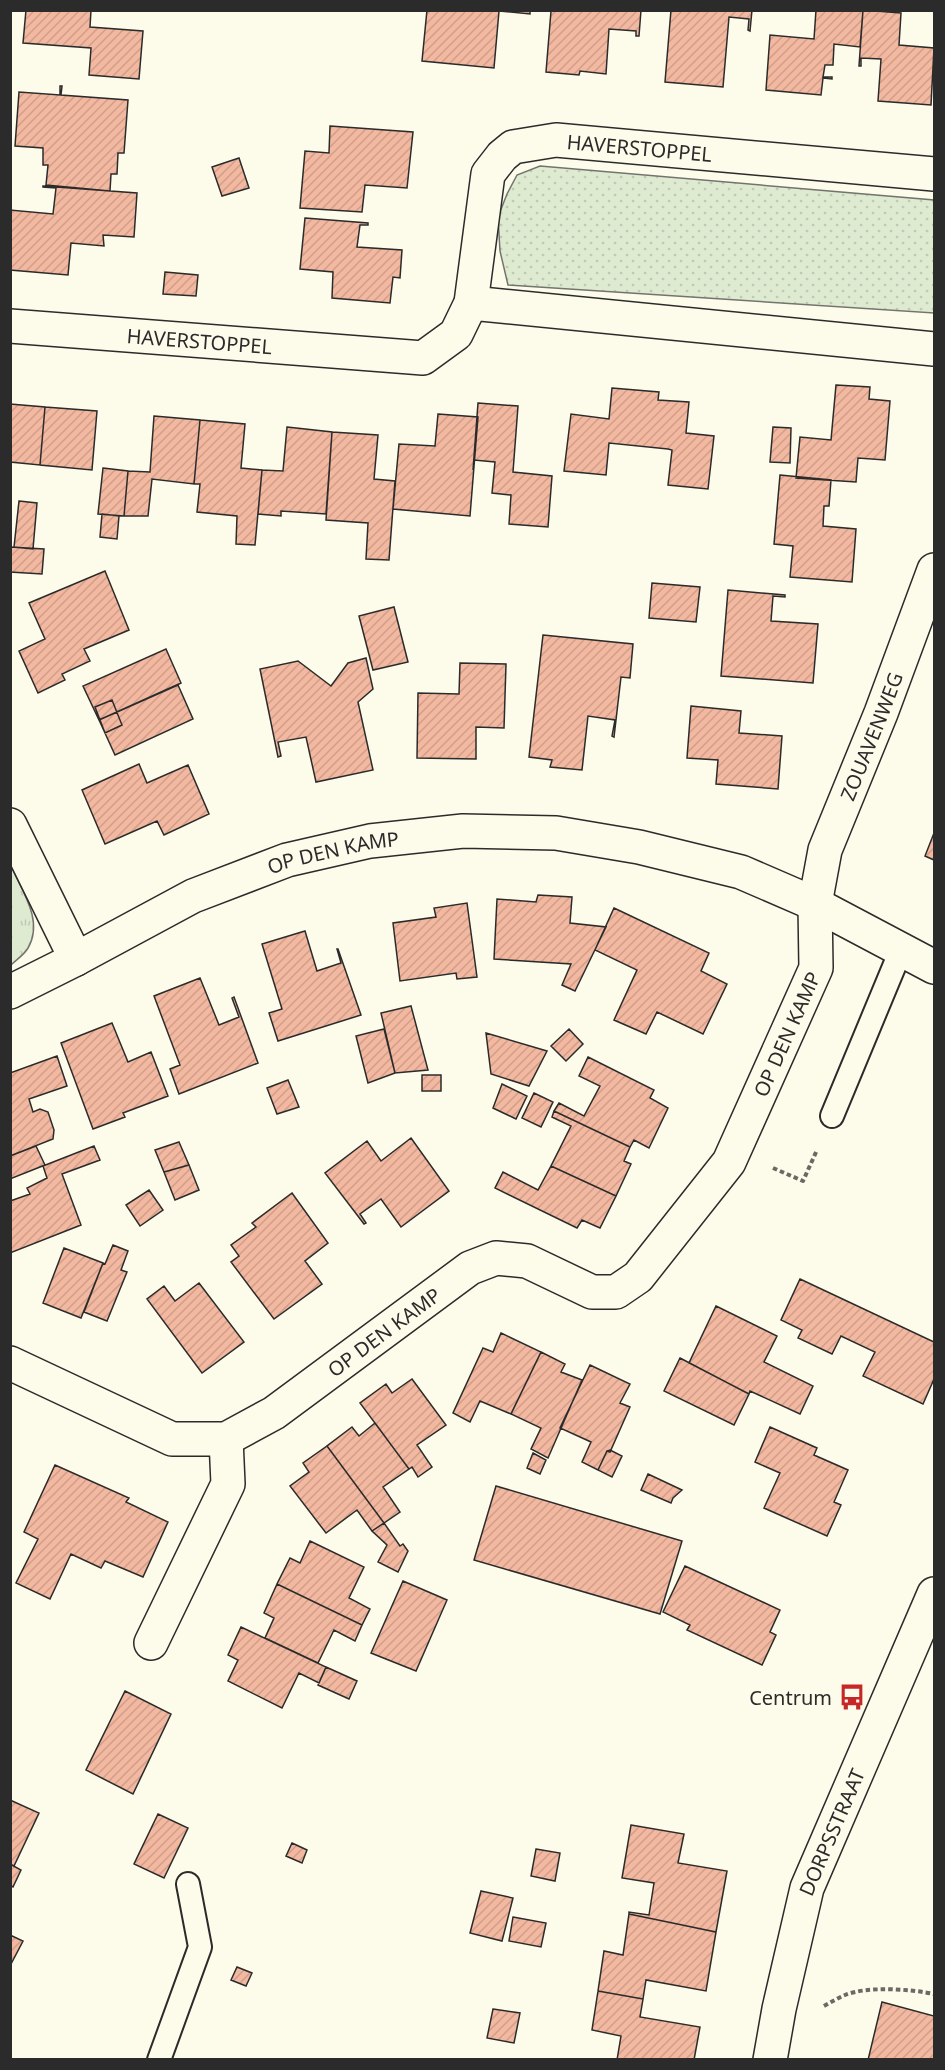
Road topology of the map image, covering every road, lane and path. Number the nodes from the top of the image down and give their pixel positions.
1 (934, 174) edge
2 (471, 303) junction
3 (10, 326) edge
4 (934, 349) edge
5 (934, 570) edge
6 (10, 825) edge
7 (815, 904) junction
8 (901, 950) junction
9 (76, 959) junction
10 (934, 968) edge
11 (10, 992) edge
12 (832, 1116) joint
13 (733, 1152) junction
14 (10, 1363) edge
15 (226, 1439) junction
16 (932, 1608) edge
17 (151, 1643) dead end
18 (188, 1884) dead end
19 (934, 1994) edge
20 (779, 2009) junction
21 (159, 2060) edge
22 (770, 2060) edge

1 - 2 street, HAVERSTOPPEL
2 - 3 street, HAVERSTOPPEL
2 - 4 street
5 - 7 street, ZOUAVENWEG
6 - 9 street
7 - 8 street
7 - 9 street, OP DEN KAMP
7 - 13 street, OP DEN KAMP
8 - 10 street
8 - 12 lane
9 - 11 street, OP DEN KAMP
12 - 13 path
13 - 15 street, OP DEN KAMP
14 - 15 street, OP DEN KAMP
15 - 17 street
16 - 20 street, DORPSSTRAAT
18 - 21 lane
19 - 20 path
20 - 22 street, DORPSSTRAAT

